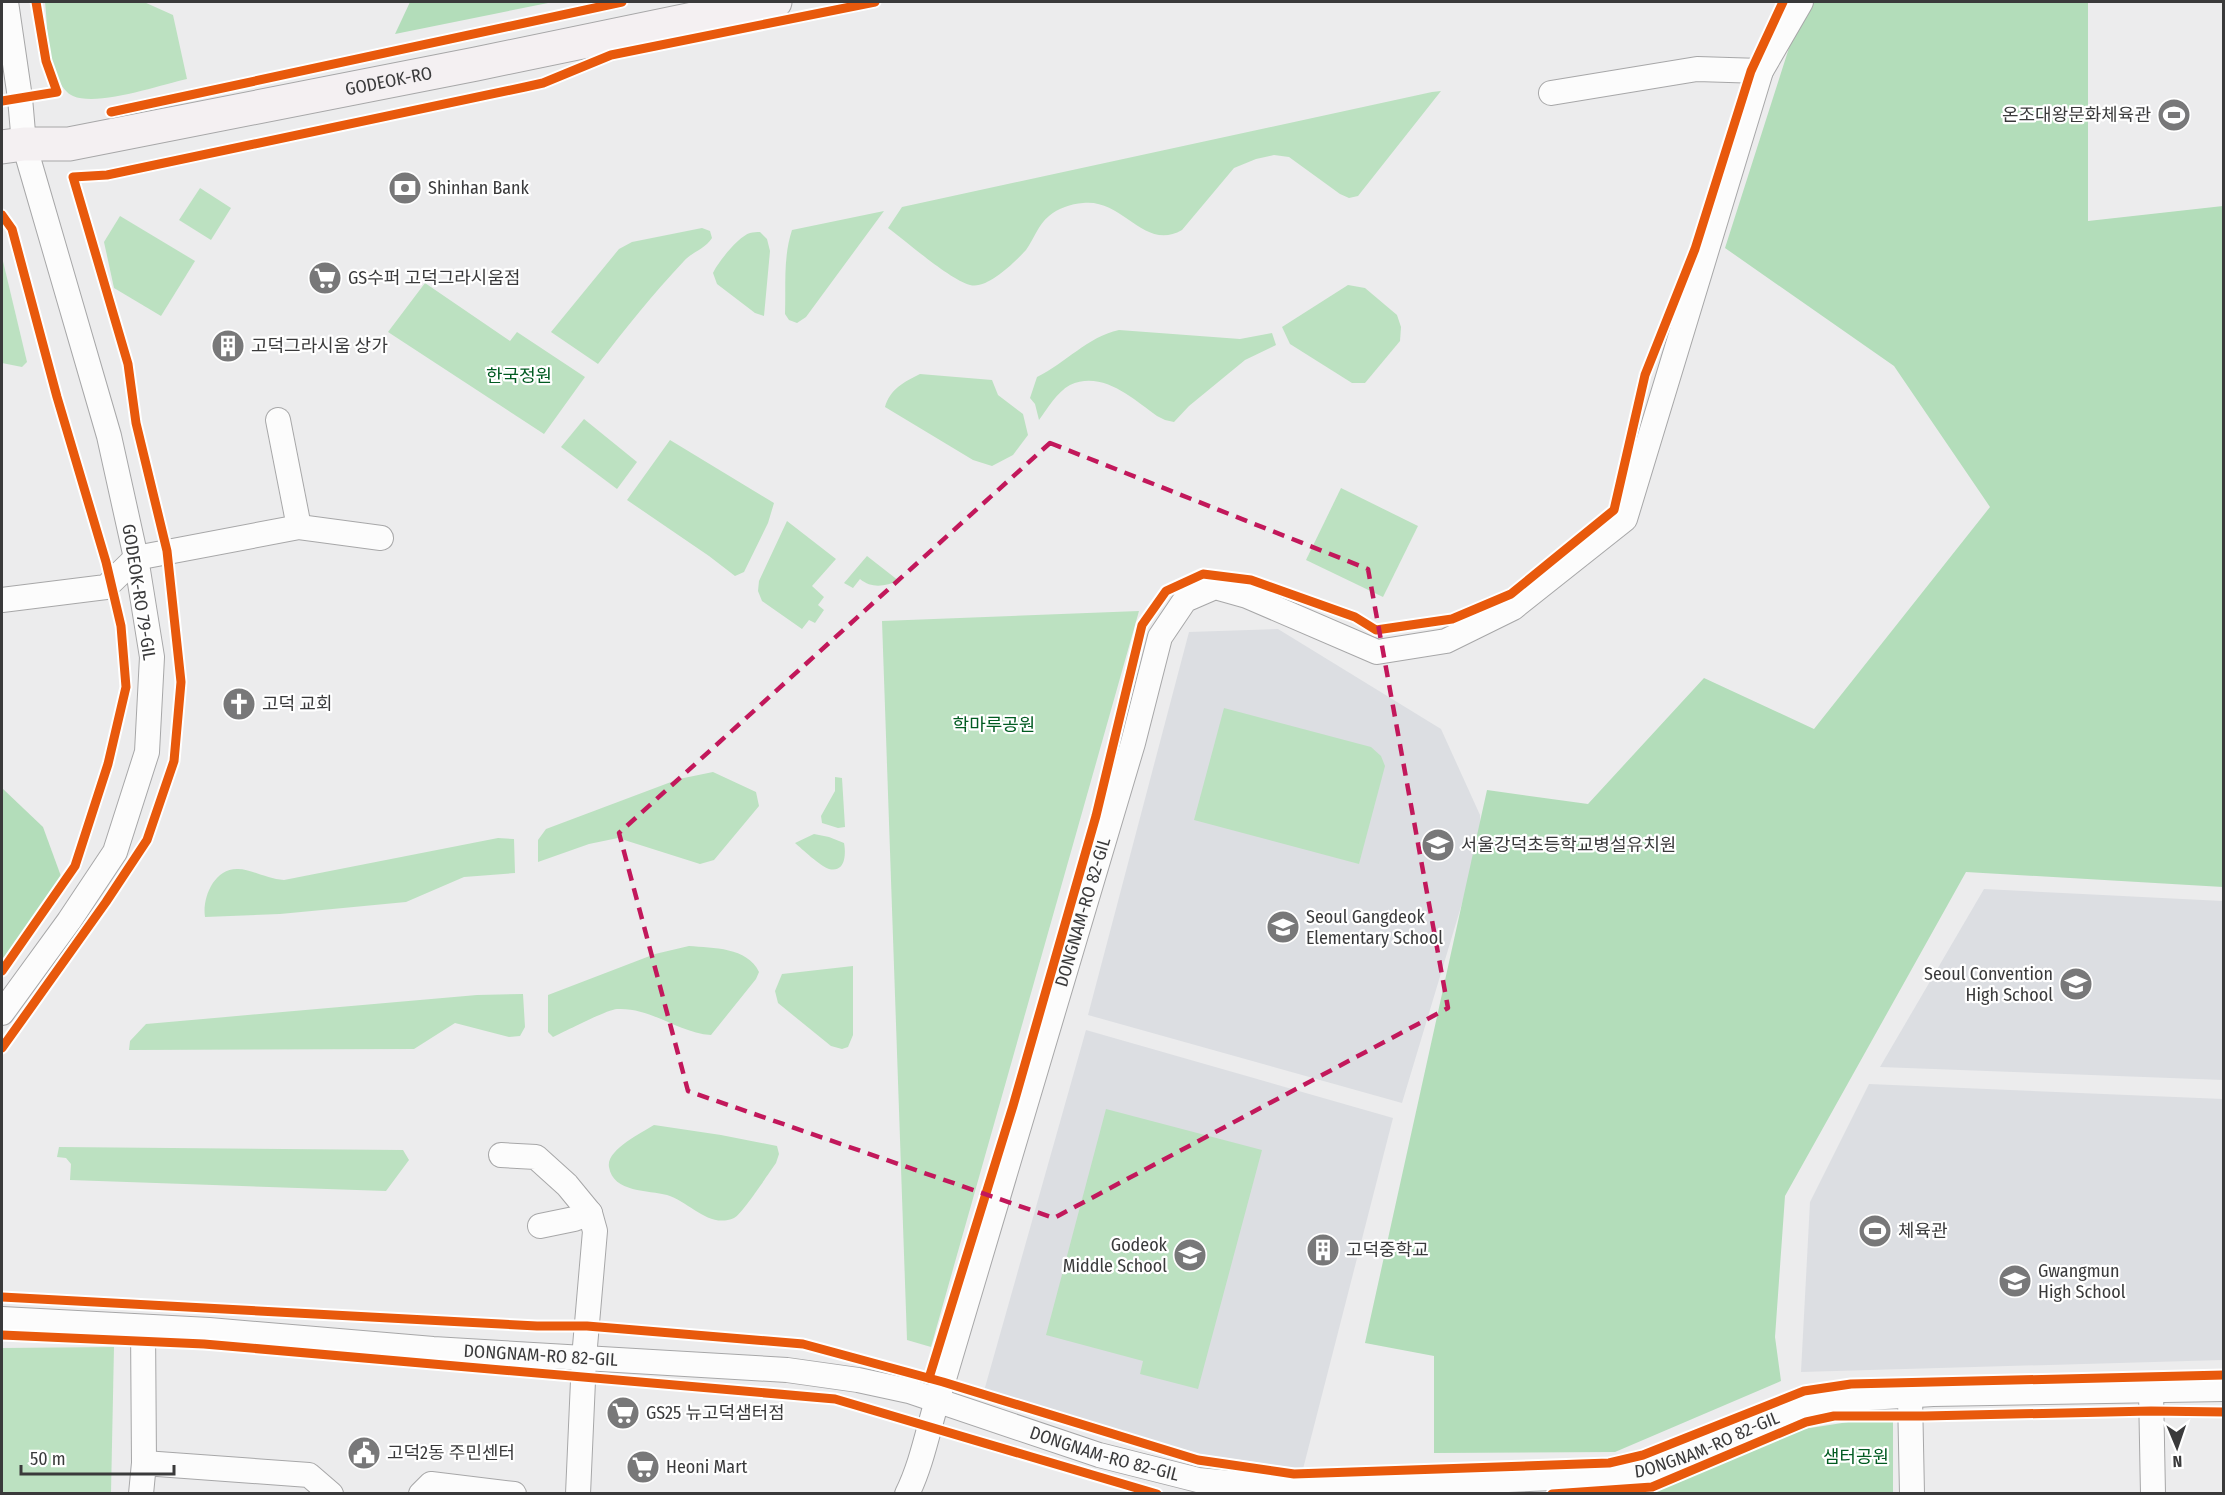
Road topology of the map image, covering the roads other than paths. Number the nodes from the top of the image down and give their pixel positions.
1 (6, 2) edge
2 (775, 2) edge
3 (1801, 2) edge
4 (1761, 71) junction
5 (1551, 93) dead end
6 (13, 145) edge
7 (278, 420) dead end
8 (298, 527) junction
9 (381, 538) dead end
10 (136, 558) junction
11 (2, 600) edge
12 (2, 1013) edge
13 (501, 1155) dead end
14 (590, 1213) junction
15 (540, 1226) dead end
16 (2, 1319) edge
17 (143, 1327) junction
18 (584, 1358) junction
19 (2223, 1389) edge
20 (2151, 1390) junction
21 (1910, 1396) junction
22 (936, 1402) junction
23 (144, 1463) junction
24 (1332, 1491) edge
25 (141, 1494) edge
26 (331, 1494) edge
27 (421, 1494) edge
28 (514, 1494) edge
29 (578, 1494) edge
30 (907, 1494) edge
31 (1911, 1494) edge
32 (2153, 1494) edge

1 - 6 street, GODEOK-RO 79-GIL
2 - 6 main road, GODEOK-RO
3 - 4 street
4 - 5 street
4 - 22 street, DONGNAM-RO 82-GIL
6 - 10 street, GODEOK-RO 79-GIL
7 - 8 street
8 - 9 street
8 - 10 street
10 - 11 street
10 - 12 street, GODEOK-RO 79-GIL
13 - 14 street
14 - 15 street
14 - 18 street
16 - 17 street, DONGNAM-RO 82-GIL
17 - 18 street, DONGNAM-RO 82-GIL
17 - 23 street
18 - 22 street, DONGNAM-RO 82-GIL
18 - 29 street
19 - 20 street, DONGNAM-RO 82-GIL
20 - 21 street, DONGNAM-RO 82-GIL
20 - 32 street
21 - 24 street, DONGNAM-RO 82-GIL
21 - 31 street
22 - 24 street, DONGNAM-RO 82-GIL
22 - 30 street
23 - 25 street
23 - 26 street
27 - 28 street

